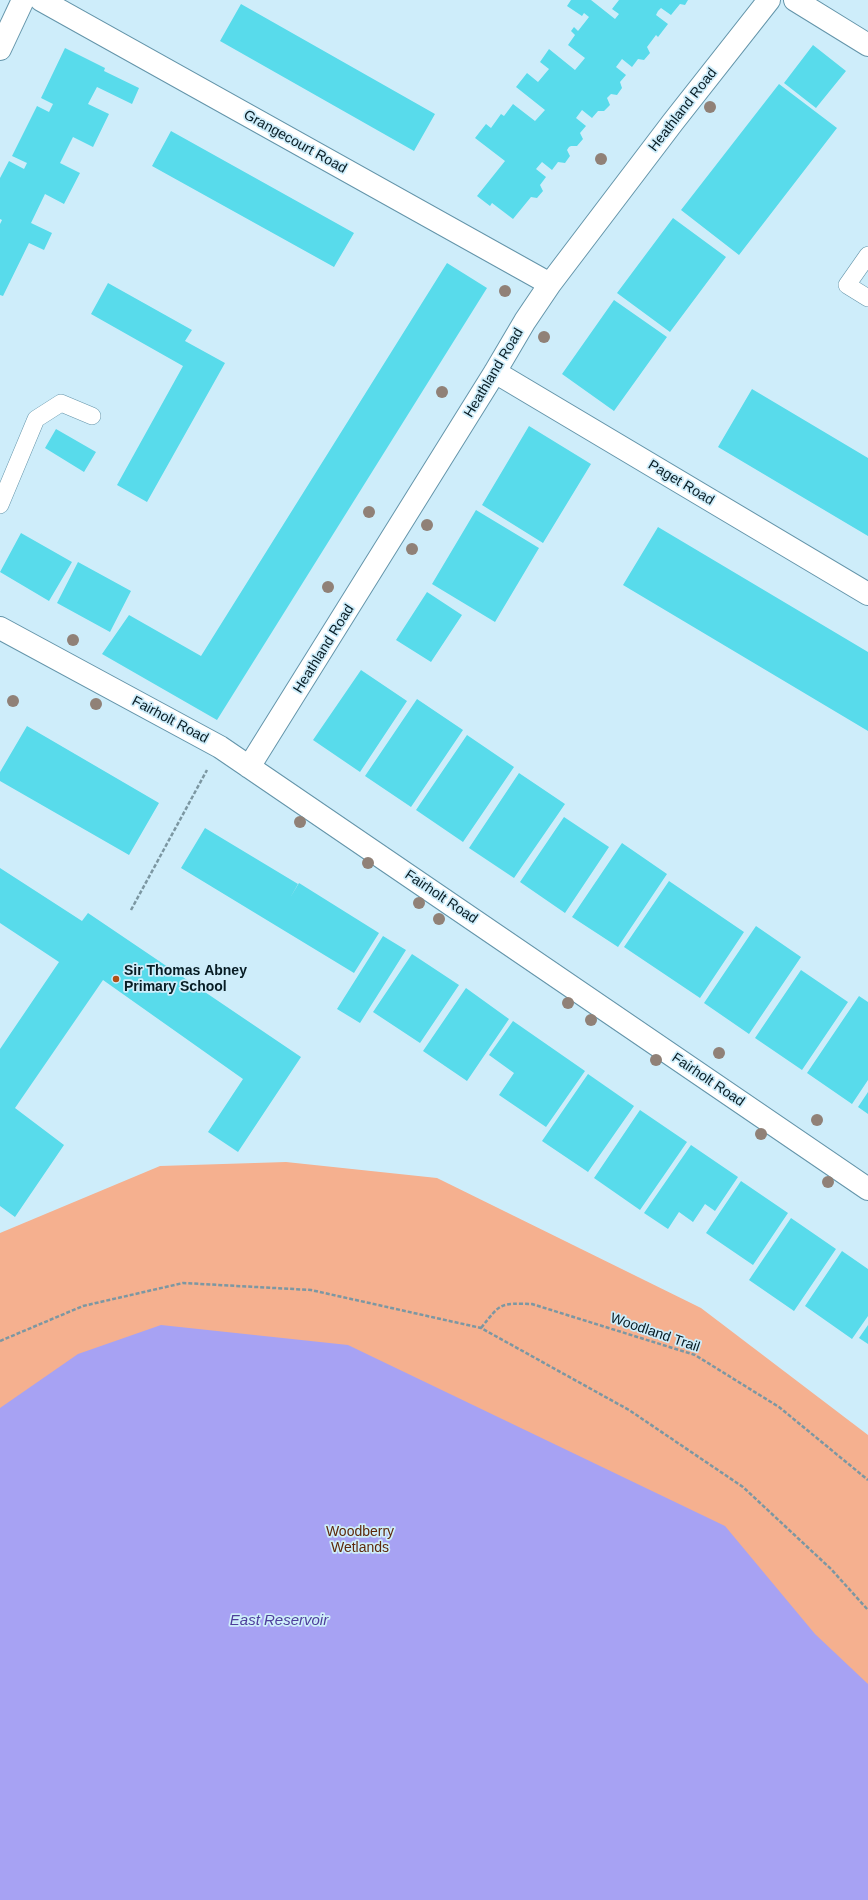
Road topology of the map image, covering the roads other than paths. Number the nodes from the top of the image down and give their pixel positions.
1 (24, 0) edge
2 (40, 0) edge
3 (769, 0) edge
4 (795, 0) edge
5 (868, 45) edge
6 (0, 49) edge
7 (868, 254) edge
8 (550, 284) junction
9 (868, 298) edge
10 (495, 372) junction
11 (92, 416) dead end
12 (0, 505) edge
13 (868, 594) edge
14 (0, 628) edge
15 (249, 767) junction
16 (868, 1189) edge

1 - 6 street
2 - 8 street, Grangecourt Road
3 - 8 street, Heathland Road
4 - 5 street
7 - 9 lane
8 - 10 street, Heathland Road
10 - 13 street, Paget Road
10 - 15 street, Heathland Road
11 - 12 lane
14 - 15 street, Fairholt Road
15 - 16 street, Fairholt Road

